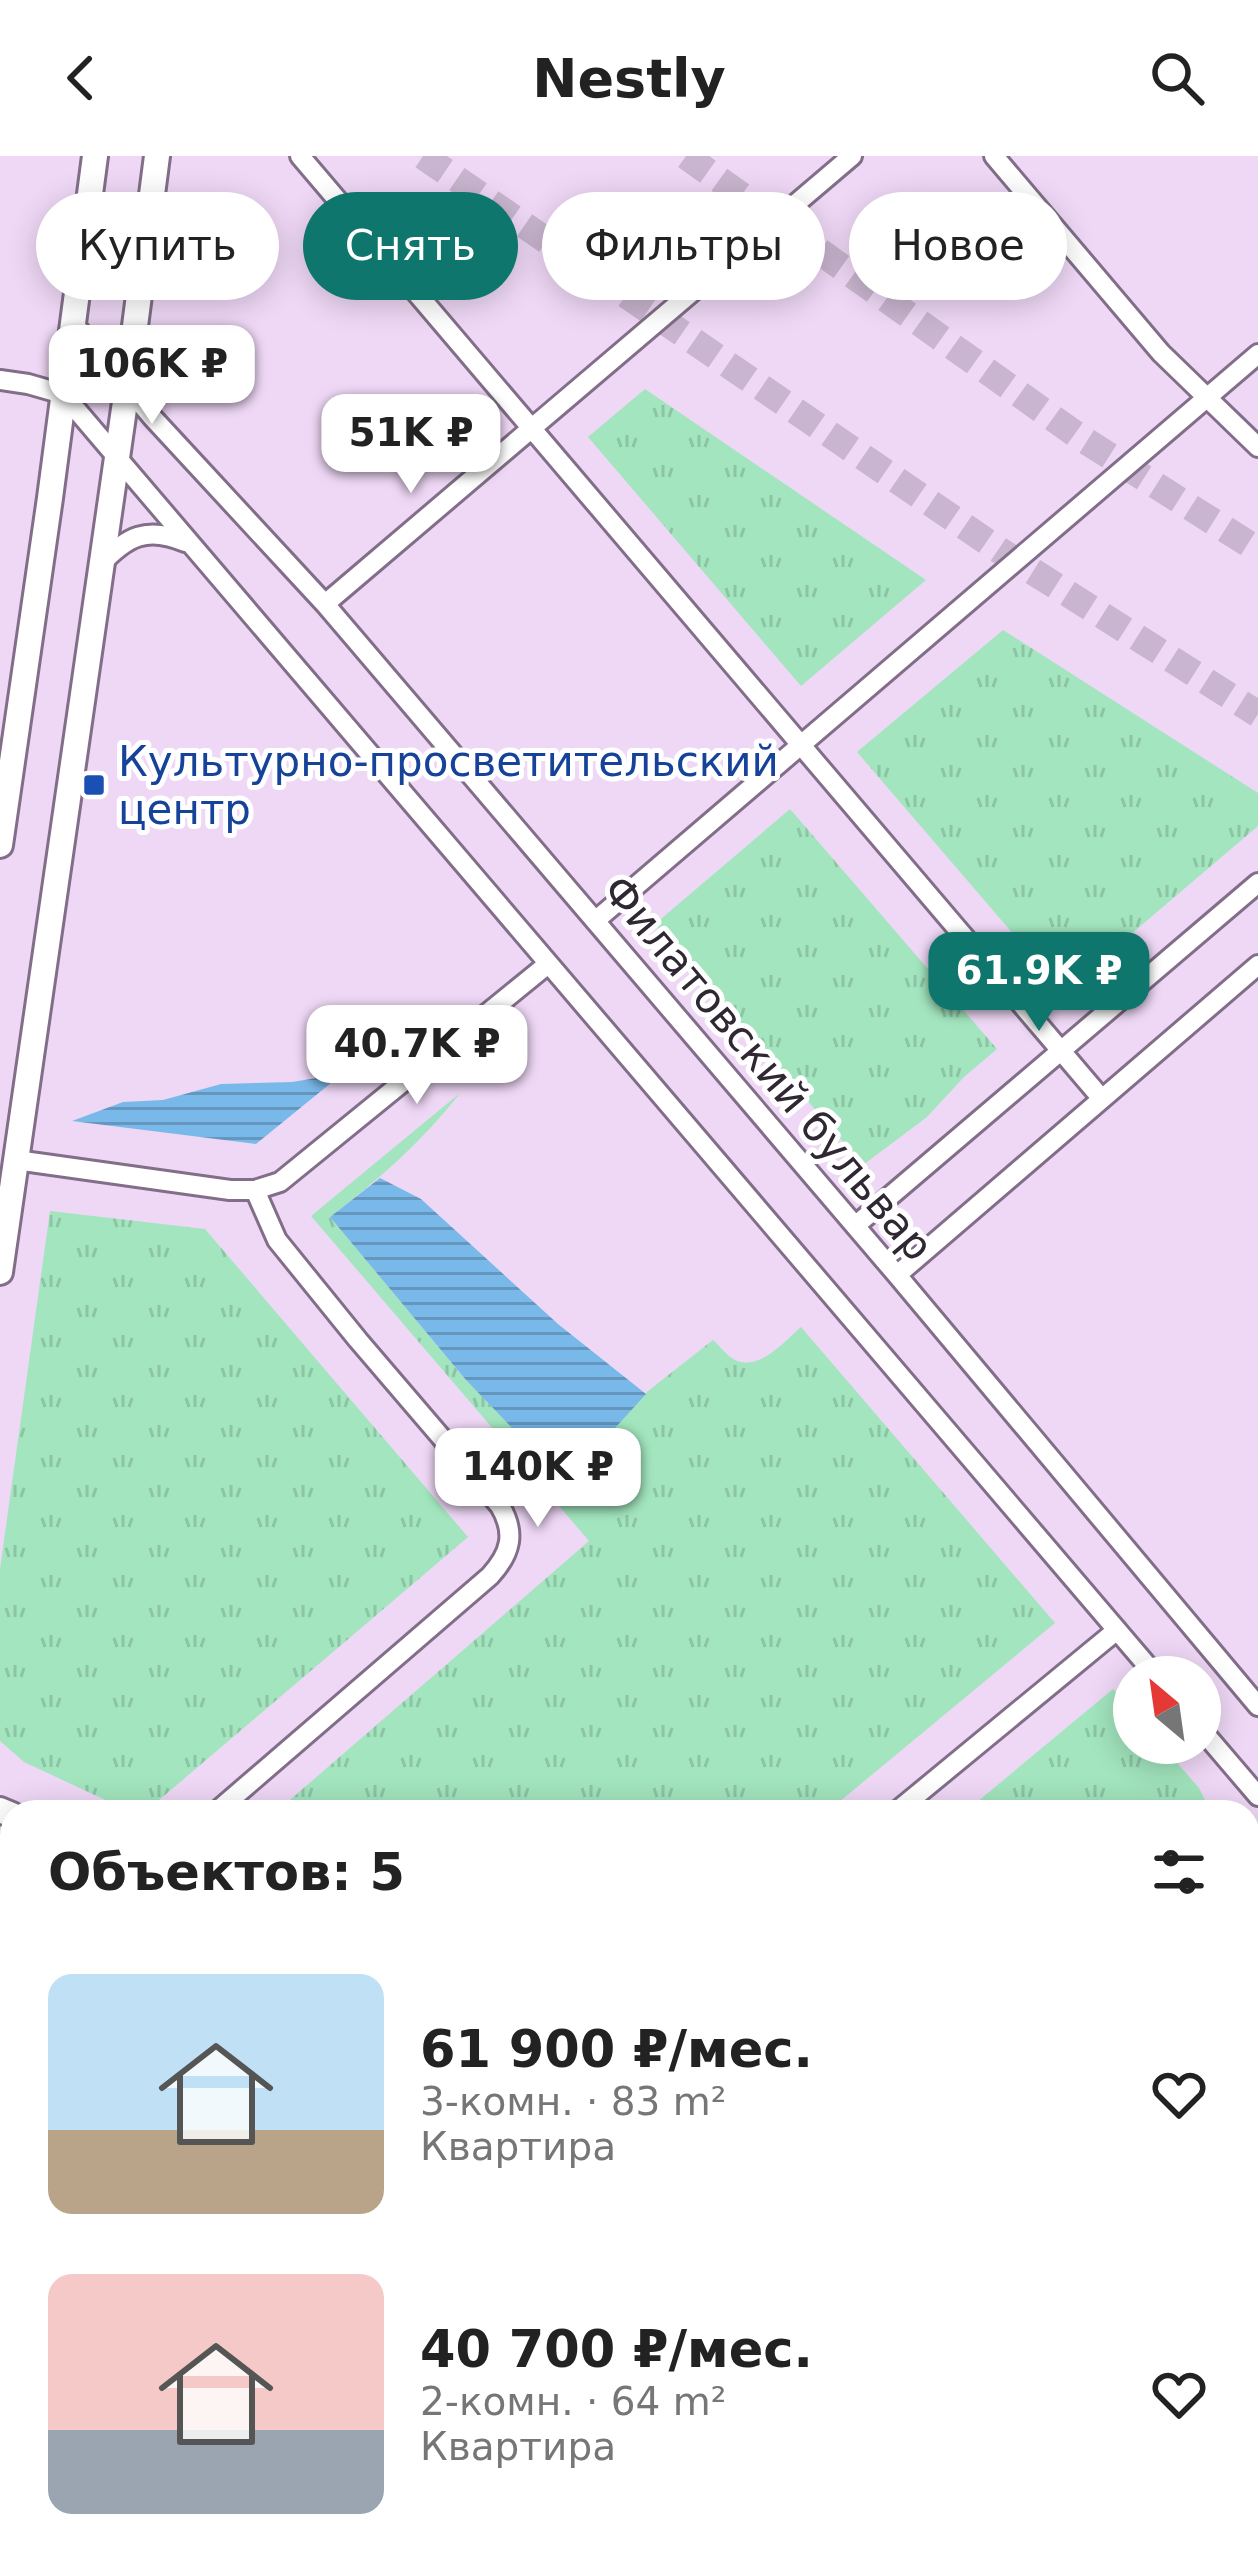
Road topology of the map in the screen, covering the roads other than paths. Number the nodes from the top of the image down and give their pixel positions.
1 (95, 156) edge
2 (157, 156) edge
3 (300, 156) edge
4 (851, 156) edge
5 (994, 156) edge
6 (72, 322) junction
7 (1258, 354) edge
8 (0, 380) edge
9 (128, 388) junction
10 (63, 394) junction
11 (1206, 399) junction
12 (531, 429) junction
13 (1258, 447) edge
14 (117, 458) junction
15 (191, 545) junction
16 (100, 565) junction
17 (325, 604) junction
18 (801, 745) junction
19 (5, 773) edge
20 (0, 845) edge
21 (1258, 883) edge
22 (595, 921) junction
23 (548, 964) junction
24 (1258, 965) edge
25 (1061, 1050) junction
26 (1102, 1099) junction
27 (16, 1160) junction
28 (255, 1190) junction
29 (855, 1226) junction
30 (0, 1272) edge
31 (897, 1275) junction
32 (1117, 1630) junction
33 (1139, 1656) edge
34 (1258, 1706) edge
35 (1221, 1753) edge
36 (1258, 1796) edge
37 (230, 1800) edge
38 (911, 1800) edge

1 - 6 street
2 - 9 street
3 - 12 street
4 - 12 street
5 - 11 street
6 - 9 street, Филатовский бульвар
6 - 10 street
7 - 11 street
8 - 10 street
9 - 14 street
9 - 17 street, Филатовский бульвар
10 - 14 street
10 - 19 street
11 - 13 street
11 - 18 street
12 - 17 street
12 - 18 street
14 - 15 street
14 - 16 street
15 - 16 street
15 - 23 street
16 - 27 street
17 - 22 street, Филатовский бульвар
18 - 22 street
18 - 25 street
19 - 20 street
21 - 25 street
22 - 29 street, Филатовский бульвар
23 - 28 street
23 - 32 street
24 - 26 street
25 - 26 street
25 - 29 street
26 - 31 street
27 - 28 street
27 - 30 street
28 - 37 street
29 - 31 street, Филатовский бульвар
31 - 34 street, Филатовский бульвар
32 - 33 street
32 - 38 street
35 - 36 street

